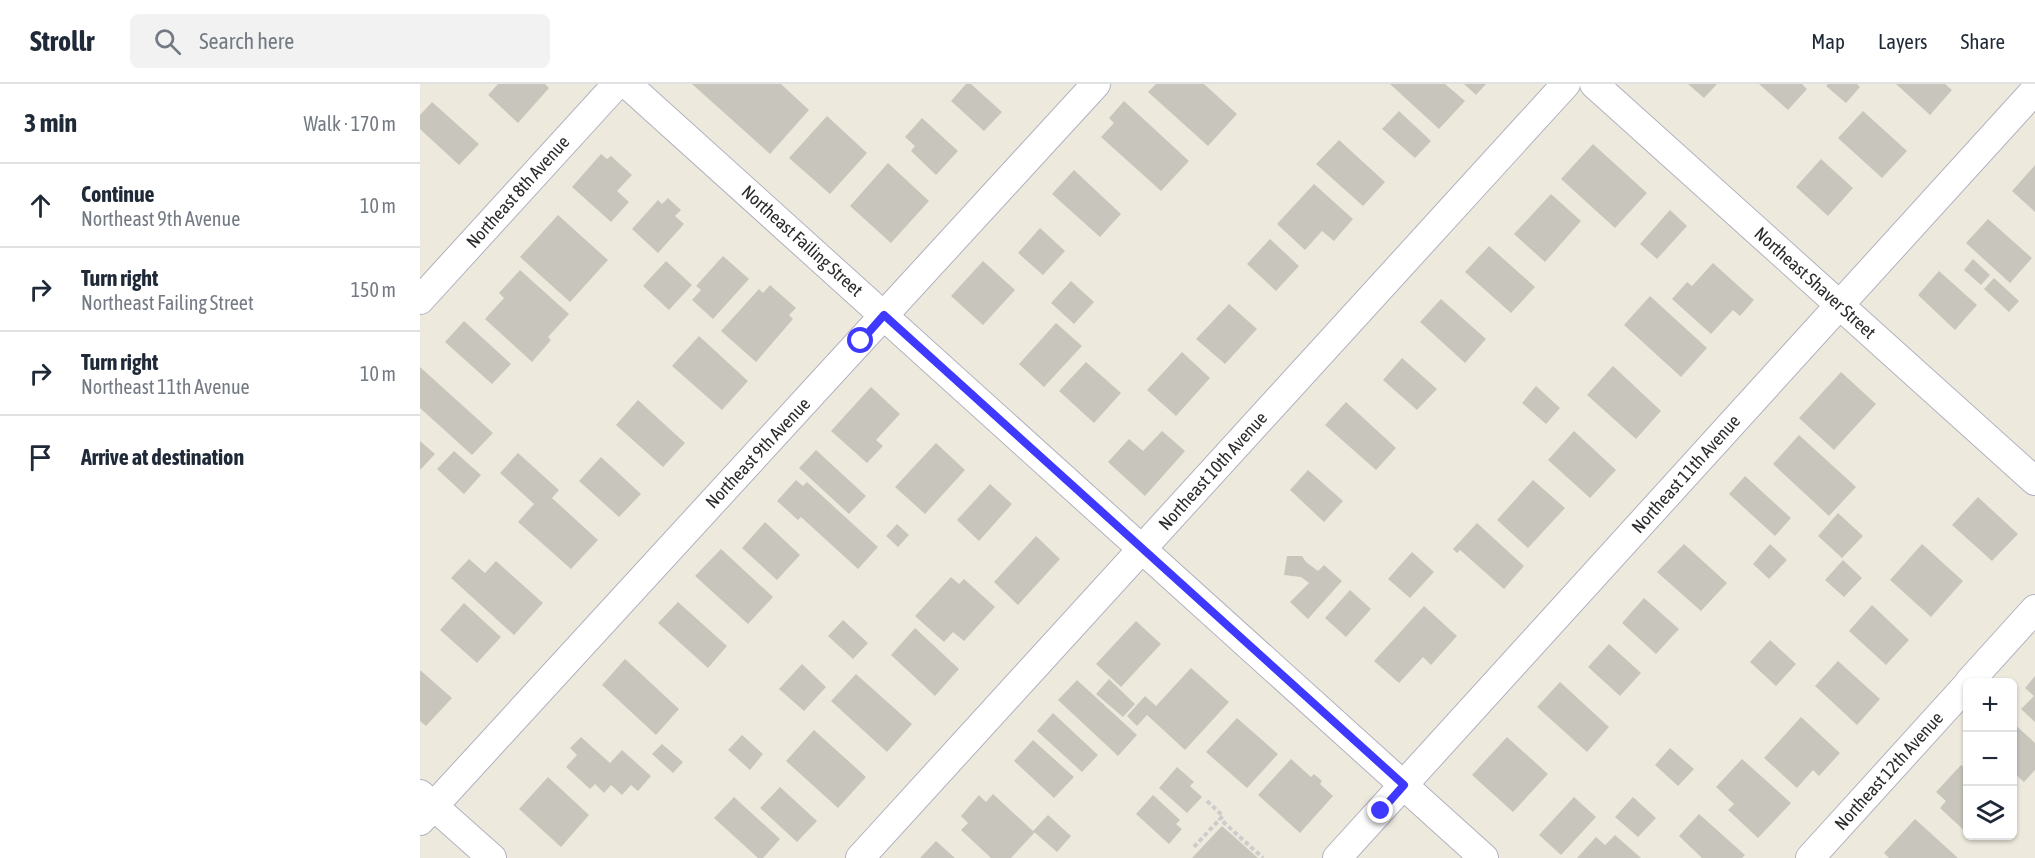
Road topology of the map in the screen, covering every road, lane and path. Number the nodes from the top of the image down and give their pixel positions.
1 (617, 84) edge
2 (627, 84) edge
3 (1096, 84) edge
4 (1566, 84) edge
5 (1594, 84) edge
6 (2035, 90) edge
7 (420, 300) edge
8 (1839, 305) junction
9 (884, 315) junction
10 (2035, 481) edge
11 (1142, 549) junction
12 (2035, 609) edge
13 (1973, 678) edge
14 (1963, 689) edge
15 (1404, 785) junction
16 (1207, 801) dead end
17 (425, 807) edge
18 (1220, 819) junction
19 (1194, 847) dead end
20 (492, 858) edge
21 (860, 858) edge
22 (1263, 858) edge
23 (1337, 858) edge
24 (1484, 858) edge
25 (1810, 858) edge

1 - 7 street, Northeast 8th Avenue
2 - 9 street, Northeast Failing Street
3 - 9 street, Northeast 9th Avenue
4 - 11 street, Northeast 10th Avenue
5 - 8 street, Northeast Shaver Street
6 - 8 street, Northeast 11th Avenue
8 - 10 street, Northeast Shaver Street
8 - 15 street, Northeast 11th Avenue
9 - 11 street, Northeast Failing Street
9 - 17 street, Northeast 9th Avenue
11 - 15 street, Northeast Failing Street
11 - 21 street, Northeast 10th Avenue
12 - 13 street, Northeast 12th Avenue
14 - 25 street, Northeast 12th Avenue
15 - 23 street, Northeast 11th Avenue
15 - 24 street, Northeast Failing Street
16 - 18 path
17 - 20 street
18 - 19 path
18 - 22 path

